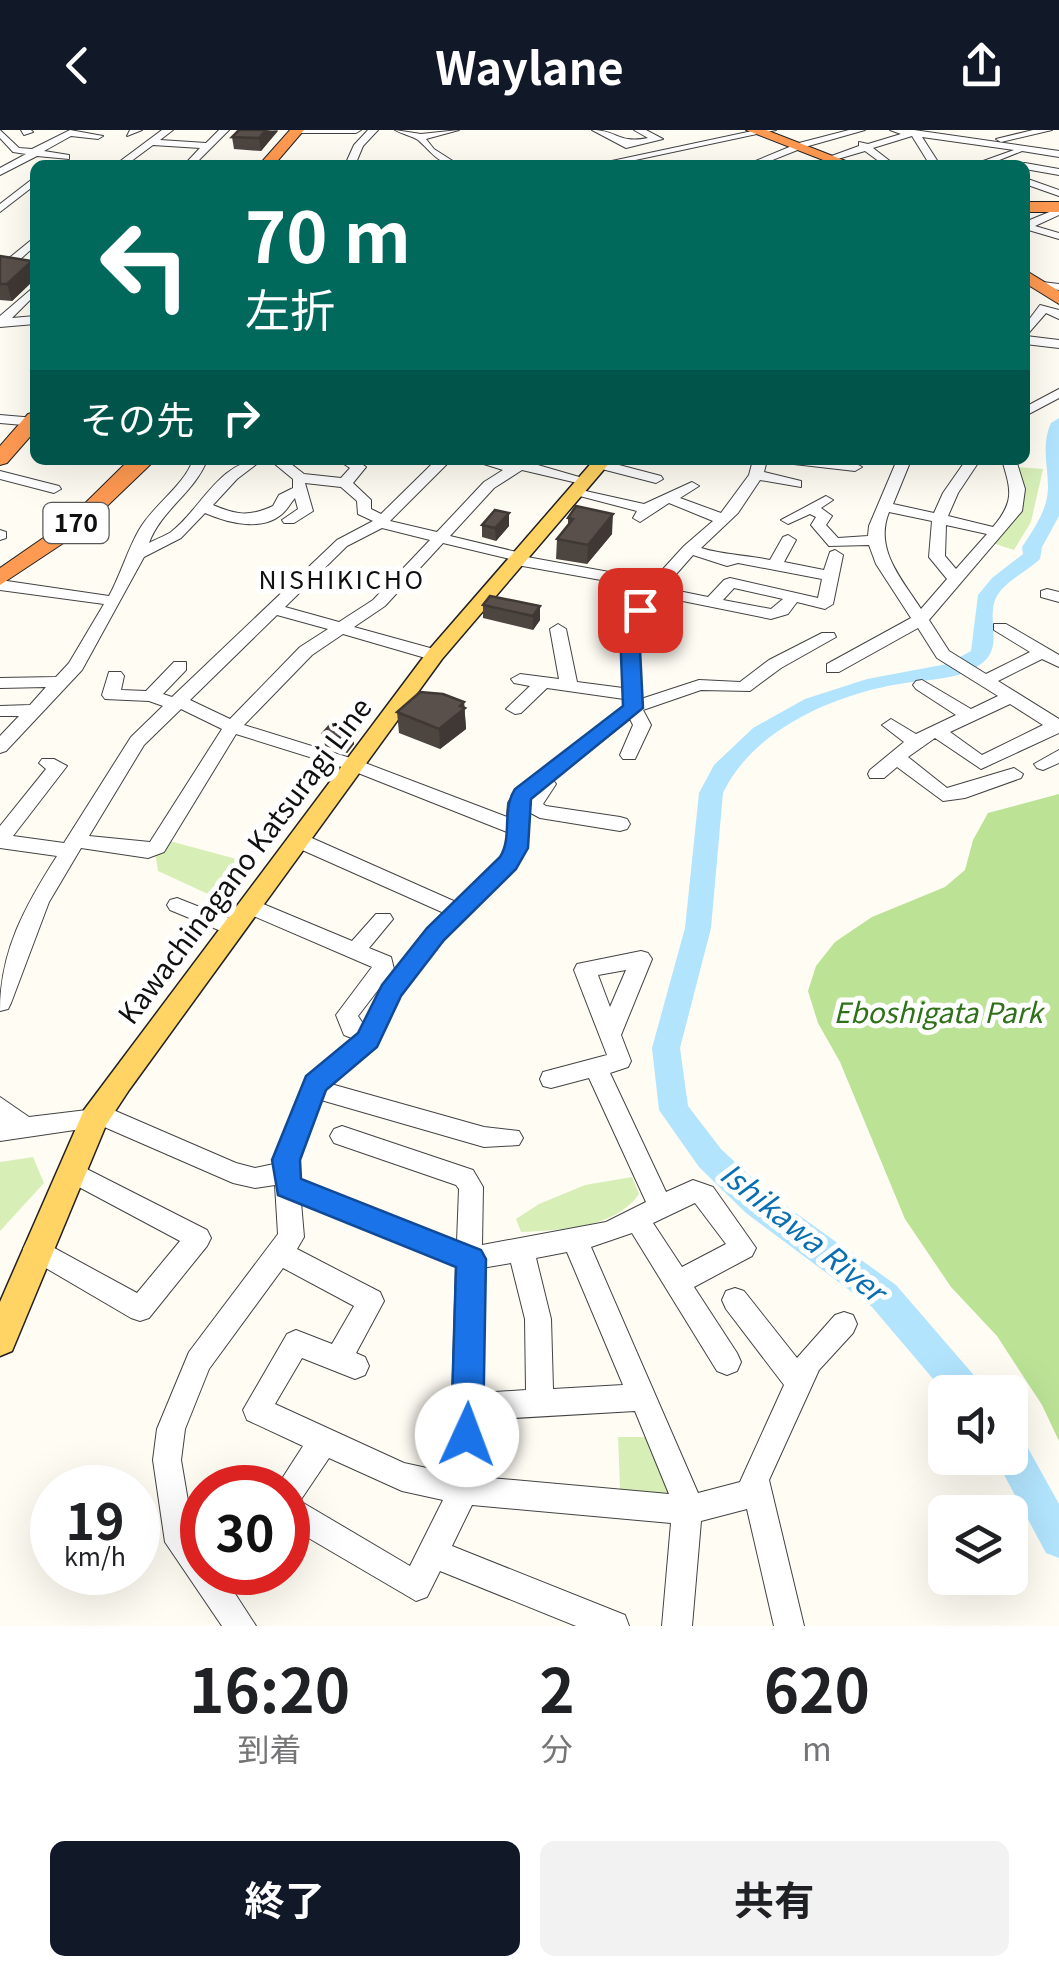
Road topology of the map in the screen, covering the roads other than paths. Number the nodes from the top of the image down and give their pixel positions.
1 (224, 130) edge
2 (295, 130) edge
3 (356, 130) edge
4 (373, 130) edge
5 (400, 130) edge
6 (454, 130) edge
7 (631, 130) edge
8 (640, 130) edge
9 (695, 130) edge
10 (860, 130) edge
11 (896, 130) edge
12 (26, 131) edge
13 (164, 131) edge
14 (761, 131) edge
15 (602, 132) edge
16 (920, 132) edge
17 (103, 133) edge
18 (1053, 134) edge
19 (837, 135) junction
20 (4, 136) edge
21 (188, 136) dead end
22 (420, 137) junction
23 (654, 140) junction
24 (967, 140) junction
25 (718, 141) junction
26 (151, 142) junction
27 (984, 143) junction
28 (208, 146) junction
29 (798, 146) junction
30 (869, 147) junction
31 (1025, 149) junction
32 (674, 150) junction
33 (34, 153) junction
34 (1059, 154) edge
35 (66, 157) junction
36 (768, 157) junction
37 (831, 158) junction
38 (997, 158) junction
39 (62, 160) edge
40 (127, 160) edge
41 (194, 160) edge
42 (267, 160) edge
43 (352, 160) edge
44 (446, 160) edge
45 (623, 160) edge
46 (762, 160) edge
47 (776, 160) edge
48 (836, 160) edge
49 (884, 160) edge
50 (933, 160) edge
51 (976, 160) edge
52 (992, 160) edge
53 (1003, 160) edge
54 (1030, 167) edge
55 (0, 172) edge
56 (1059, 172) edge
57 (30, 183) edge
58 (1030, 183) edge
59 (30, 184) edge
60 (1059, 184) edge
61 (14, 185) dead end
62 (1046, 188) junction
63 (1030, 193) edge
64 (1059, 193) edge
65 (1030, 208) edge
66 (1059, 208) edge
67 (0, 209) edge
68 (1030, 223) edge
69 (1030, 227) edge
70 (1059, 236) edge
71 (30, 243) edge
72 (6, 260) edge
73 (1030, 279) edge
74 (1059, 287) edge
75 (30, 292) edge
76 (1054, 303) edge
77 (7, 306) edge
78 (1059, 315) edge
79 (30, 320) edge
80 (1, 322) edge
81 (1030, 329) edge
82 (1059, 330) edge
83 (1030, 332) edge
84 (1030, 333) edge
85 (1059, 344) edge
86 (1059, 393) edge
87 (1030, 409) edge
88 (0, 419) edge
89 (30, 423) edge
90 (30, 428) edge
91 (30, 430) edge
92 (0, 459) edge
93 (138, 465) edge
94 (198, 465) edge
95 (248, 465) edge
96 (283, 465) edge
97 (356, 465) edge
98 (439, 465) edge
99 (520, 465) edge
100 (524, 465) edge
101 (808, 465) edge
102 (898, 465) edge
103 (969, 465) edge
104 (1009, 465) edge
105 (855, 467) dead end
106 (758, 468) edge
107 (0, 475) edge
108 (656, 479) dead end
109 (346, 483) junction
110 (300, 484) junction
111 (796, 484) dead end
112 (584, 486) edge
113 (692, 486) dead end
114 (54, 490) dead end
115 (668, 498) junction
116 (204, 506) junction
117 (884, 506) junction
118 (939, 518) junction
119 (288, 520) dead end
120 (722, 520) junction
121 (788, 520) dead end
122 (382, 521) junction
123 (997, 532) junction
124 (440, 538) junction
125 (788, 540) dead end
126 (874, 540) junction
127 (689, 550) junction
128 (138, 554) junction
129 (835, 555) dead end
130 (519, 559) junction
131 (774, 566) junction
132 (831, 576) junction
133 (956, 578) junction
134 (0, 582) edge
135 (654, 588) junction
136 (114, 601) junction
137 (275, 609) junction
138 (920, 619) junction
139 (1000, 627) dead end
140 (341, 628) junction
141 (558, 630) dead end
142 (828, 637) dead end
143 (1040, 653) junction
144 (435, 655) junction
145 (1059, 662) edge
146 (180, 666) dead end
147 (833, 668) dead end
148 (115, 676) dead end
149 (979, 677) junction
150 (520, 679) dead end
151 (61, 682) junction
152 (544, 682) junction
153 (0, 683) edge
154 (922, 684) dead end
155 (568, 686) junction
156 (151, 696) junction
157 (1014, 696) junction
158 (632, 702) junction
159 (178, 704) junction
160 (515, 709) dead end
161 (0, 710) edge
162 (33, 710) junction
163 (971, 718) junction
164 (891, 725) dead end
165 (1058, 726) edge
166 (232, 727) junction
167 (938, 731) junction
168 (916, 742) junction
169 (1, 744) edge
170 (630, 755) dead end
171 (896, 756) junction
172 (48, 763) dead end
173 (354, 765) junction
174 (556, 767) junction
175 (877, 774) dead end
176 (1014, 774) dead end
177 (620, 824) dead end
178 (516, 828) junction
179 (0, 840) edge
180 (298, 840) junction
181 (74, 846) junction
182 (177, 905) dead end
183 (249, 906) junction
184 (458, 912) junction
185 (383, 920) dead end
186 (232, 928) junction
187 (355, 950) junction
188 (0, 1002) edge
189 (610, 1034) dead end
190 (370, 1036) junction
191 (596, 1068) junction
192 (551, 1080) dead end
193 (313, 1088) junction
194 (0, 1107) edge
195 (96, 1116) junction
196 (25, 1128) junction
197 (0, 1131) edge
198 (342, 1136) dead end
199 (511, 1138) dead end
200 (71, 1171) junction
201 (287, 1179) junction
202 (649, 1213) junction
203 (575, 1240) junction
204 (36, 1249) junction
205 (521, 1250) junction
206 (280, 1253) junction
207 (471, 1259) junction
208 (678, 1282) junction
209 (734, 1300) dead end
210 (844, 1324) dead end
211 (0, 1340) edge
212 (727, 1362) dead end
213 (800, 1384) junction
214 (640, 1397) junction
215 (540, 1403) junction
216 (468, 1407) junction
217 (323, 1441) junction
218 (307, 1465) edge
219 (464, 1490) junction
220 (758, 1492) junction
221 (687, 1510) junction
222 (310, 1523) edge
223 (433, 1553) junction
224 (241, 1626) edge
225 (614, 1626) edge
226 (677, 1626) edge
227 (790, 1626) edge

1 - 28 street
2 - 3 street
2 - 42 highway
4 - 43 street
5 - 22 street
6 - 22 street
7 - 15 street
8 - 23 street
9 - 25 street
10 - 19 street
11 - 16 street
12 - 20 street
13 - 21 street
13 - 26 street
14 - 25 street
14 - 29 highway
15 - 23 street
16 - 24 street
16 - 30 street
16 - 50 street
17 - 33 street
17 - 35 street
18 - 27 street
19 - 29 street
19 - 30 street
20 - 33 street
22 - 44 street
23 - 32 street
24 - 27 street
24 - 51 street
25 - 32 street
26 - 28 street
26 - 40 street
27 - 31 street
28 - 41 street
29 - 36 street
29 - 37 highway
30 - 37 street
30 - 49 street
31 - 34 street
31 - 38 street
32 - 45 street
33 - 35 street
33 - 55 street
35 - 39 street
36 - 46 street
36 - 47 street
37 - 48 highway
38 - 52 street
38 - 53 street
54 - 56 street
57 - 61 street
58 - 62 street
59 - 67 street
60 - 62 street
62 - 63 street
62 - 64 street
65 - 66 highway
66 - 68 street
69 - 70 street
71 - 72 street
73 - 74 street
73 - 76 highway
75 - 77 street
76 - 78 street
76 - 81 street
77 - 80 street
79 - 80 street
82 - 83 street
84 - 85 street
86 - 87 street
88 - 89 street
90 - 92 highway
91 - 107 highway
93 - 134 highway, 170
94 - 128 street
95 - 116 street
96 - 110 street
97 - 109 street
98 - 122 street
99 - 124 street
100 - 112 street
101 - 105 street
102 - 117 street
103 - 118 street
104 - 123 street
106 - 111 street
106 - 120 street
107 - 114 street
108 - 112 street
109 - 110 street
109 - 122 street
110 - 116 street
110 - 119 street
112 - 115 street
112 - 130 main road, Kawachinagano Katsuragi Line
113 - 115 street
115 - 120 street
116 - 128 street
117 - 118 street
117 - 126 street
118 - 123 street
118 - 133 street
120 - 127 street
121 - 126 street
122 - 124 street
122 - 137 street
123 - 133 street
124 - 130 street
124 - 140 street
125 - 131 street
126 - 138 street
127 - 131 street
127 - 135 street
128 - 136 street
129 - 132 street
130 - 135 street
130 - 144 main road, Kawachinagano Katsuragi Line
131 - 132 street
132 - 135 street
133 - 138 street
134 - 136 street
135 - 158 street
136 - 151 street
137 - 140 street
137 - 159 street
138 - 147 street
138 - 149 street
139 - 143 street
140 - 144 street
140 - 166 street
141 - 155 street
142 - 158 street
143 - 145 street
143 - 149 street
144 - 173 main road, Kawachinagano Katsuragi Line
146 - 156 street
148 - 156 street
149 - 157 street
150 - 152 street
151 - 153 street
151 - 162 street
152 - 155 street
152 - 160 street
154 - 163 street
155 - 158 street
156 - 159 street
157 - 163 street
157 - 165 street
158 - 170 street
158 - 174 street
159 - 166 street
159 - 181 street
161 - 162 street
162 - 169 street
163 - 167 street
164 - 168 street
165 - 167 street
166 - 173 street
166 - 181 street
167 - 168 street
168 - 171 street
171 - 175 street
171 - 176 street
172 - 179 street
173 - 178 street
173 - 180 main road, Kawachinagano Katsuragi Line
174 - 177 street
174 - 178 street
178 - 184 street
179 - 181 street
180 - 183 main road, Kawachinagano Katsuragi Line
180 - 184 street
181 - 188 street
182 - 186 street
183 - 186 main road, Kawachinagano Katsuragi Line
183 - 187 street
184 - 190 street
185 - 187 street
186 - 195 main road, Kawachinagano Katsuragi Line
187 - 190 street
189 - 191 street
190 - 193 street
191 - 192 street
191 - 202 street
193 - 199 street
193 - 201 street
194 - 196 street
195 - 196 street
195 - 200 main road, Kawachinagano Katsuragi Line
195 - 201 street
196 - 197 street
198 - 207 street
200 - 204 main road, Kawachinagano Katsuragi Line
200 - 204 street
201 - 206 street
201 - 207 street
202 - 203 street
202 - 208 street
202 - 208 street
203 - 205 street
203 - 214 street
204 - 211 main road, Kawachinagano Katsuragi Line
205 - 207 street
205 - 215 street
206 - 217 street
206 - 224 street
207 - 216 street
208 - 212 street
209 - 213 street
210 - 213 street
213 - 220 street
214 - 215 street
214 - 221 street
215 - 216 street
216 - 219 street
217 - 218 street
217 - 219 street
219 - 221 street
219 - 223 street
220 - 221 street
220 - 227 street
221 - 226 street
222 - 223 street
223 - 225 street

